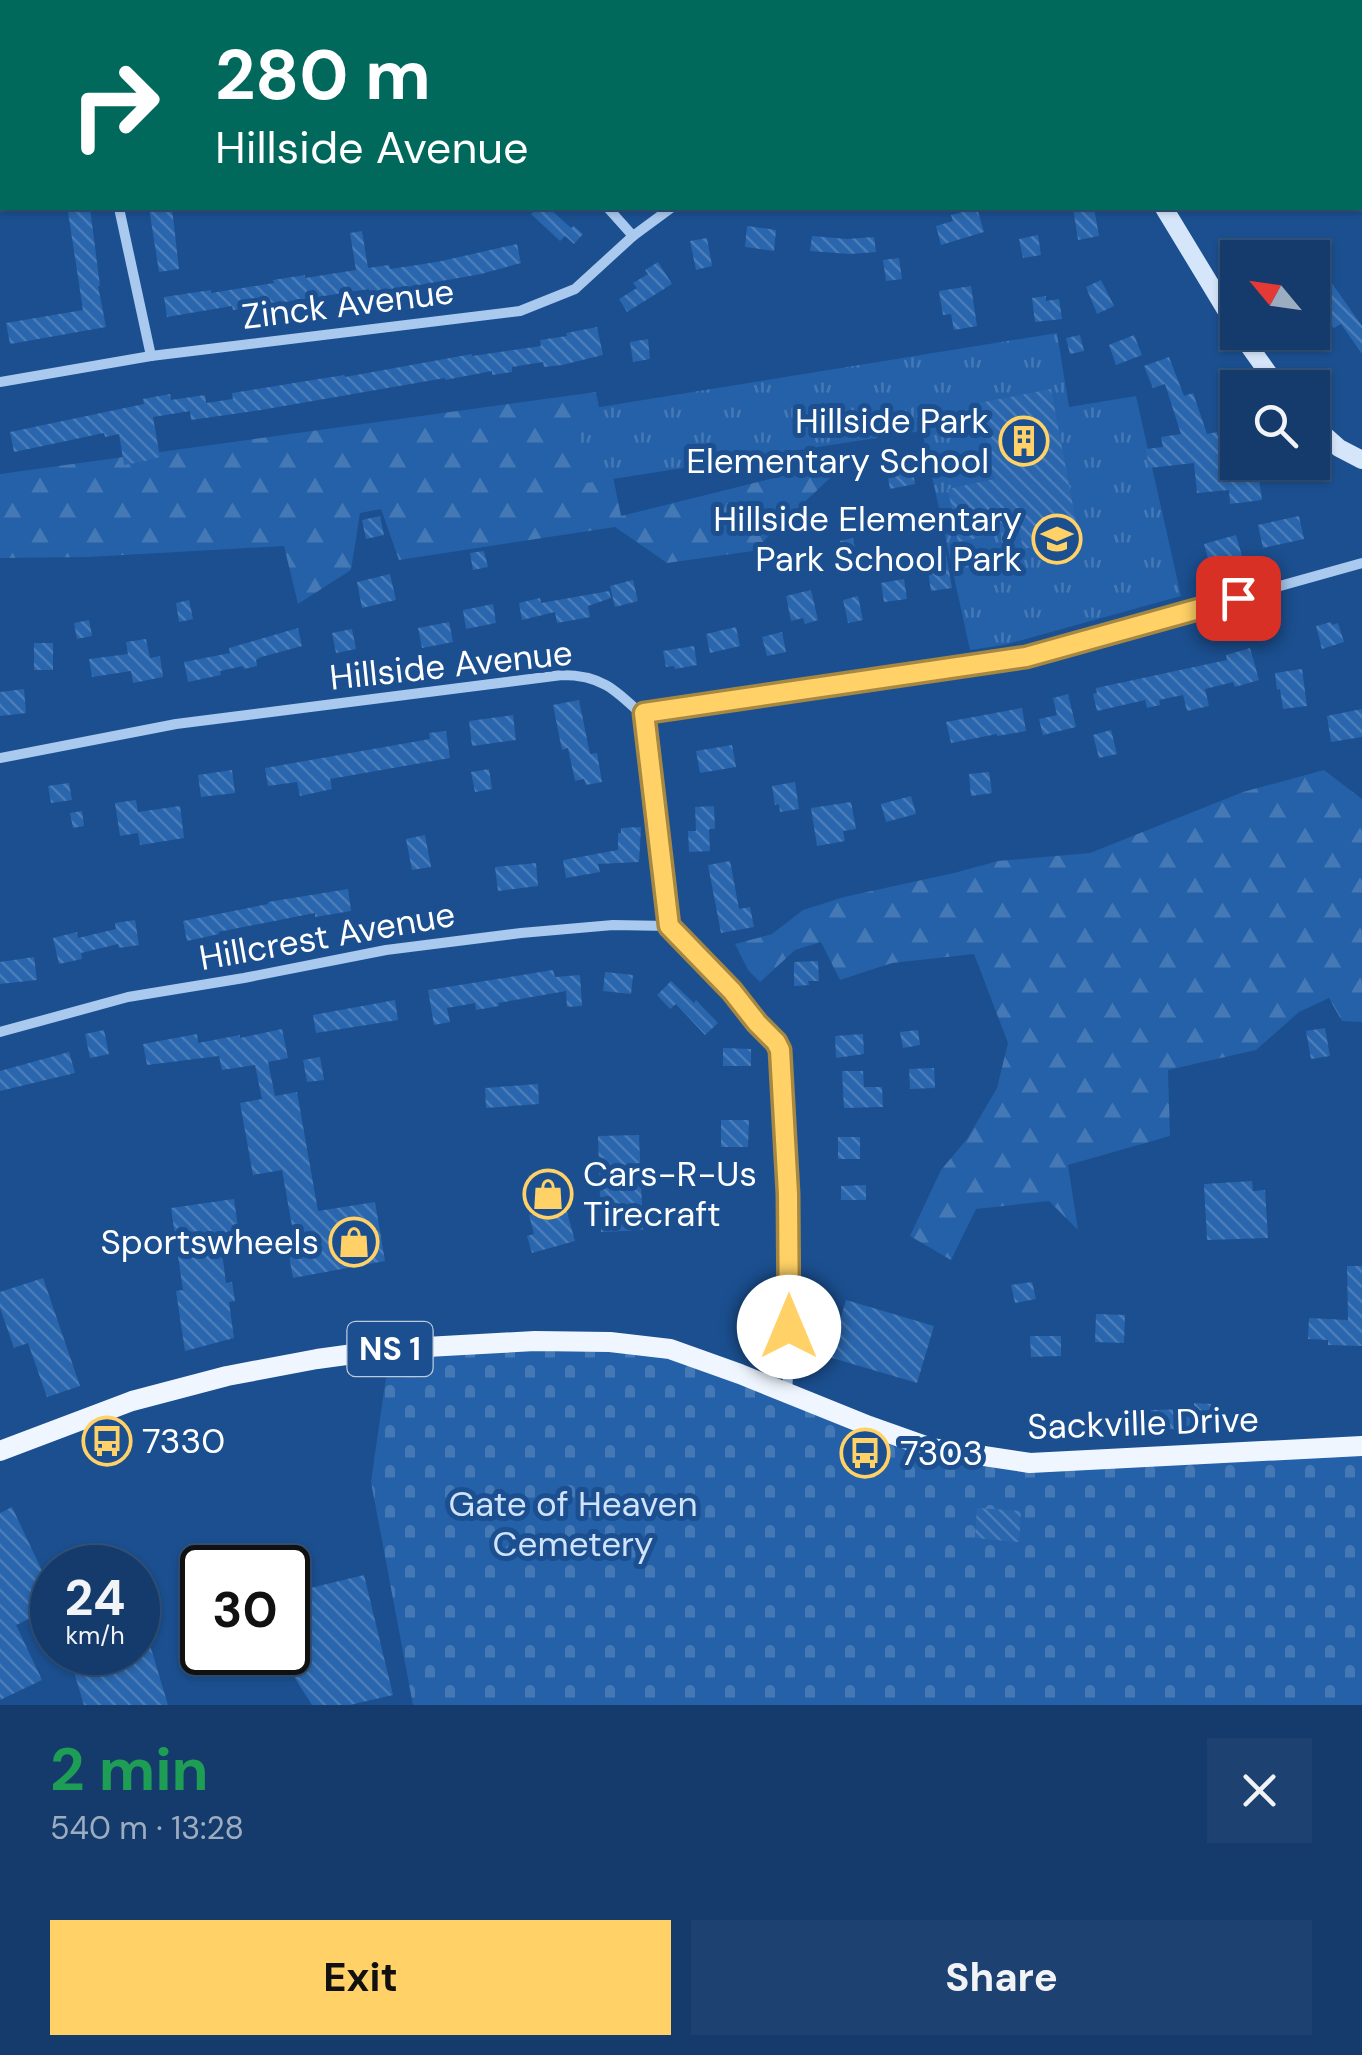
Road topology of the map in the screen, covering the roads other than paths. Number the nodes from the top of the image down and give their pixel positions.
1 (119, 210) edge
2 (610, 210) edge
3 (667, 210) edge
4 (1165, 210) edge
5 (633, 236) junction
6 (1220, 301) edge
7 (151, 356) junction
8 (0, 382) edge
9 (1330, 441) edge
10 (1362, 460) edge
11 (1362, 563) edge
12 (644, 713) junction
13 (0, 758) edge
14 (669, 926) junction
15 (0, 1032) edge
16 (786, 1393) junction
17 (1362, 1446) edge
18 (0, 1450) edge

1 - 7 street
2 - 5 street
3 - 5 street, Zinck Avenue
4 - 6 main road
5 - 7 street, Zinck Avenue
7 - 8 street, Zinck Avenue
9 - 10 main road
11 - 12 street
12 - 13 street, Hillside Avenue
12 - 14 street
14 - 15 street, Hillcrest Avenue
14 - 16 street
16 - 17 main road, Sackville Drive / NS 1
16 - 18 main road, Sackville Drive / NS 1

